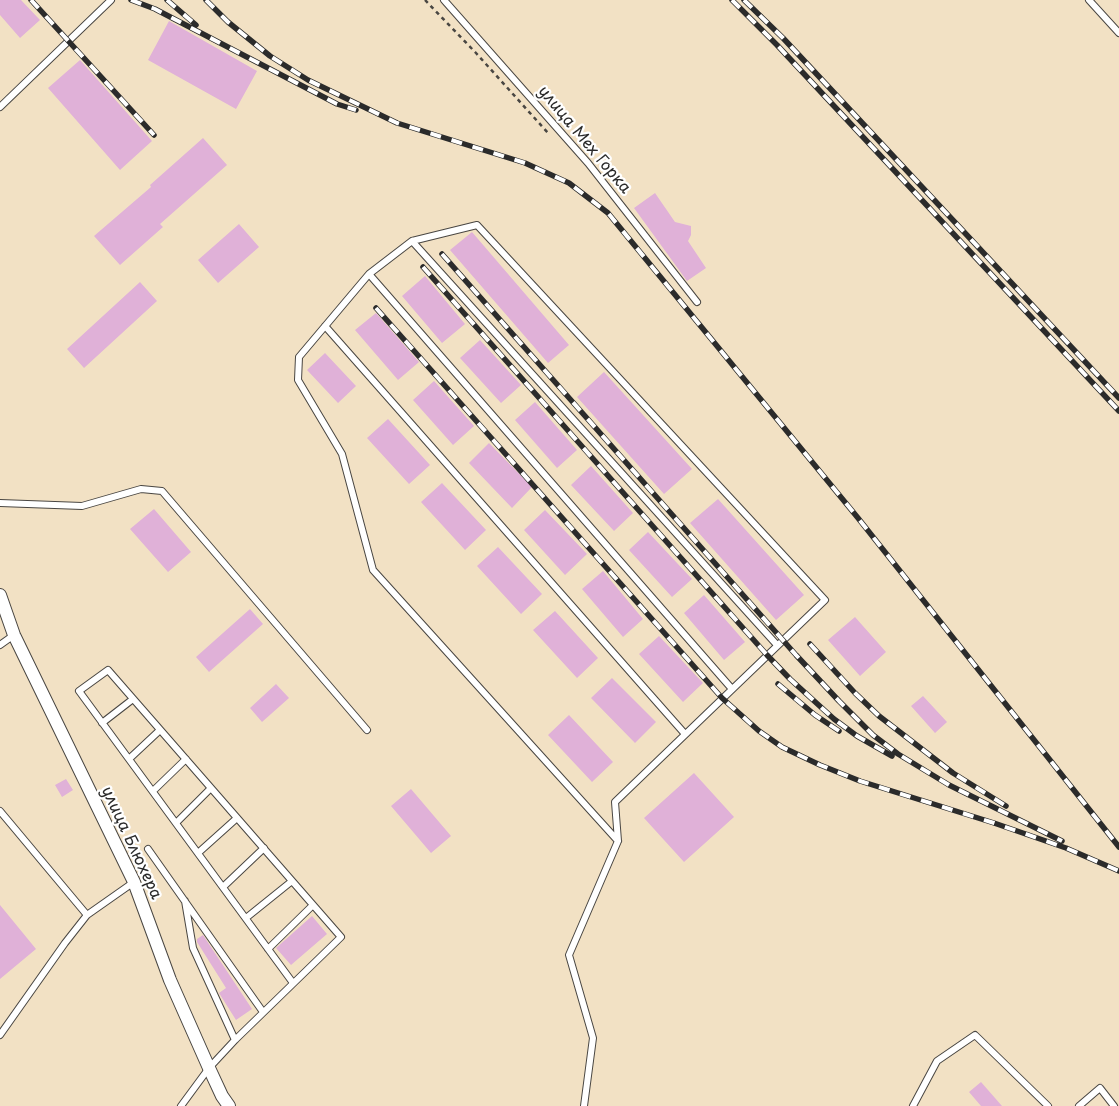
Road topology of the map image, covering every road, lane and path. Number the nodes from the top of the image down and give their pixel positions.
1 (112, 0) edge
2 (444, 0) edge
3 (1089, 0) edge
4 (1119, 33) edge
5 (0, 107) edge
6 (412, 241) junction
7 (369, 274) junction
8 (697, 302) dead end
9 (325, 326) junction
10 (0, 503) edge
11 (0, 595) edge
12 (14, 635) junction
13 (0, 645) edge
14 (777, 645) junction
15 (732, 689) junction
16 (133, 699) junction
17 (102, 723) junction
18 (160, 730) junction
19 (367, 730) dead end
20 (685, 734) junction
21 (129, 759) junction
22 (186, 759) junction
23 (211, 788) junction
24 (152, 791) junction
25 (0, 811) edge
26 (237, 818) junction
27 (176, 823) junction
28 (618, 841) junction
29 (264, 848) junction
30 (148, 849) dead end
31 (198, 853) junction
32 (292, 881) junction
33 (134, 882) junction
34 (223, 887) junction
35 (184, 900) junction
36 (313, 906) junction
37 (87, 915) junction
38 (246, 918) junction
39 (268, 949) junction
40 (294, 983) junction
41 (263, 1012) junction
42 (0, 1036) edge
43 (235, 1040) junction
44 (209, 1068) junction
45 (181, 1106) edge
46 (229, 1106) edge
47 (584, 1106) edge
48 (913, 1106) edge
49 (1048, 1106) edge
50 (1079, 1106) edge
51 (1114, 1106) edge

1 - 5 lane
2 - 8 lane, улица Мех Горка
3 - 4 lane
6 - 7 lane
6 - 14 lane
6 - 14 lane
7 - 9 lane
7 - 15 lane
9 - 20 lane
9 - 28 lane
10 - 19 lane
11 - 12 street, улица Блюхера
12 - 13 lane
12 - 33 street, улица Блюхера
14 - 15 lane
15 - 20 lane
16 - 17 lane
16 - 17 lane
16 - 18 lane
17 - 21 lane
18 - 21 lane
18 - 22 lane
20 - 28 lane
21 - 24 lane
22 - 23 lane
22 - 24 lane
23 - 26 lane
23 - 27 lane
24 - 27 lane
25 - 37 lane
26 - 29 lane
26 - 31 lane
27 - 31 lane
28 - 47 lane
29 - 32 lane
29 - 34 lane
30 - 35 lane
31 - 34 lane
32 - 36 lane
32 - 38 lane
33 - 37 lane
33 - 44 street, улица Блюхера
34 - 38 lane
35 - 41 lane
35 - 43 lane
36 - 39 lane
36 - 40 lane
37 - 42 lane
38 - 39 lane
39 - 40 lane
40 - 41 lane
41 - 43 lane
43 - 44 lane
44 - 45 lane
44 - 46 street, улица Блюхера
48 - 49 lane
50 - 51 lane

